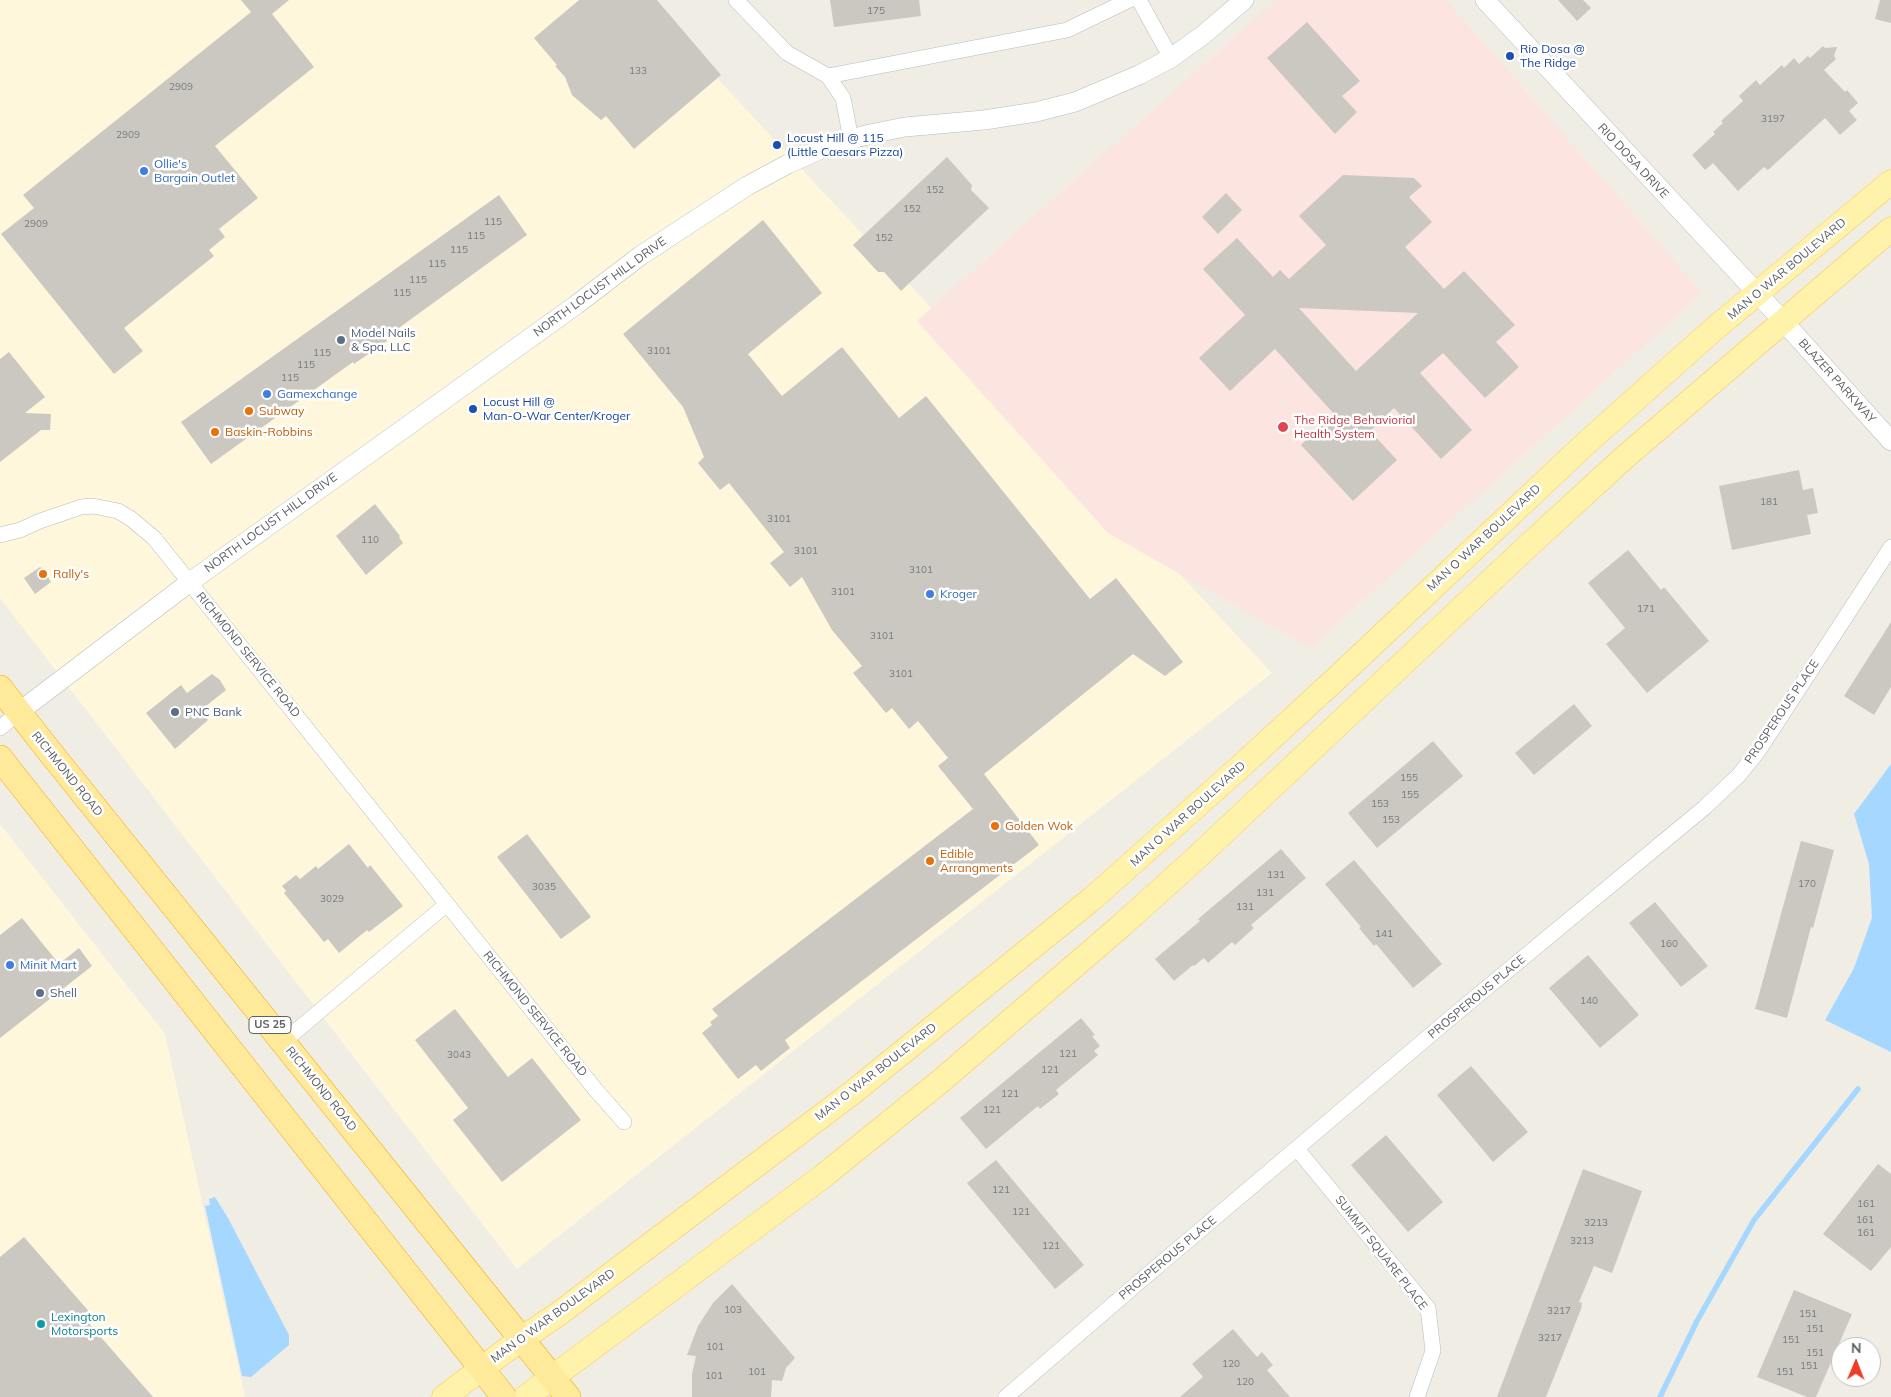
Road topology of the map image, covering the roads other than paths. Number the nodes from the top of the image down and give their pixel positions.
1 (736, 0) edge
2 (1129, 0) edge
3 (1139, 0) edge
4 (1244, 0) edge
5 (1485, 0) edge
6 (1171, 58) junction
7 (828, 76) junction
8 (851, 139) junction
9 (1891, 182) edge
10 (1891, 229) edge
11 (1756, 294) junction
12 (1783, 321) junction
13 (1891, 441) edge
14 (0, 535) edge
15 (1891, 547) edge
16 (190, 582) junction
17 (0, 688) edge
18 (19, 712) junction
19 (0, 728) edge
20 (0, 758) edge
21 (447, 904) junction
22 (283, 1042) junction
23 (624, 1122) dead end
24 (1297, 1148) junction
25 (521, 1339) junction
26 (481, 1368) junction
27 (552, 1377) junction
28 (444, 1397) edge
29 (504, 1397) edge
30 (526, 1397) edge
31 (568, 1397) edge
32 (1006, 1397) edge
33 (1417, 1397) edge

1 - 7 street
2 - 7 street
3 - 6 street
4 - 6 street, NORTH LOCUST HILL DRIVE
5 - 11 street, RIO DOSA DRIVE
6 - 8 street, NORTH LOCUST HILL DRIVE
7 - 8 street
8 - 16 street, NORTH LOCUST HILL DRIVE
9 - 11 main road, MAN O WAR BOULEVARD
10 - 12 main road
11 - 12 street, RIO DOSA DRIVE
11 - 25 main road, MAN O WAR BOULEVARD
12 - 13 street, BLAZER PARKWAY
12 - 27 main road
14 - 16 street, RICHMOND SERVICE ROAD
15 - 24 street, PROSPEROUS PLACE
16 - 18 street, NORTH LOCUST HILL DRIVE
16 - 21 street, RICHMOND SERVICE ROAD
17 - 18 highway, RICHMOND ROAD / US 25
18 - 19 street
18 - 22 highway, RICHMOND ROAD / US 25
20 - 26 highway
21 - 22 street
21 - 23 street, RICHMOND SERVICE ROAD
22 - 25 highway, RICHMOND ROAD / US 25
24 - 32 street, PROSPEROUS PLACE
24 - 33 street, SUMMIT SQUARE PLACE
25 - 26 main road, MAN O WAR BOULEVARD
25 - 27 highway, RICHMOND ROAD / US 25
26 - 28 main road, MAN O WAR BOULEVARD
26 - 29 highway
27 - 30 main road
27 - 31 highway, RICHMOND ROAD / US 25

